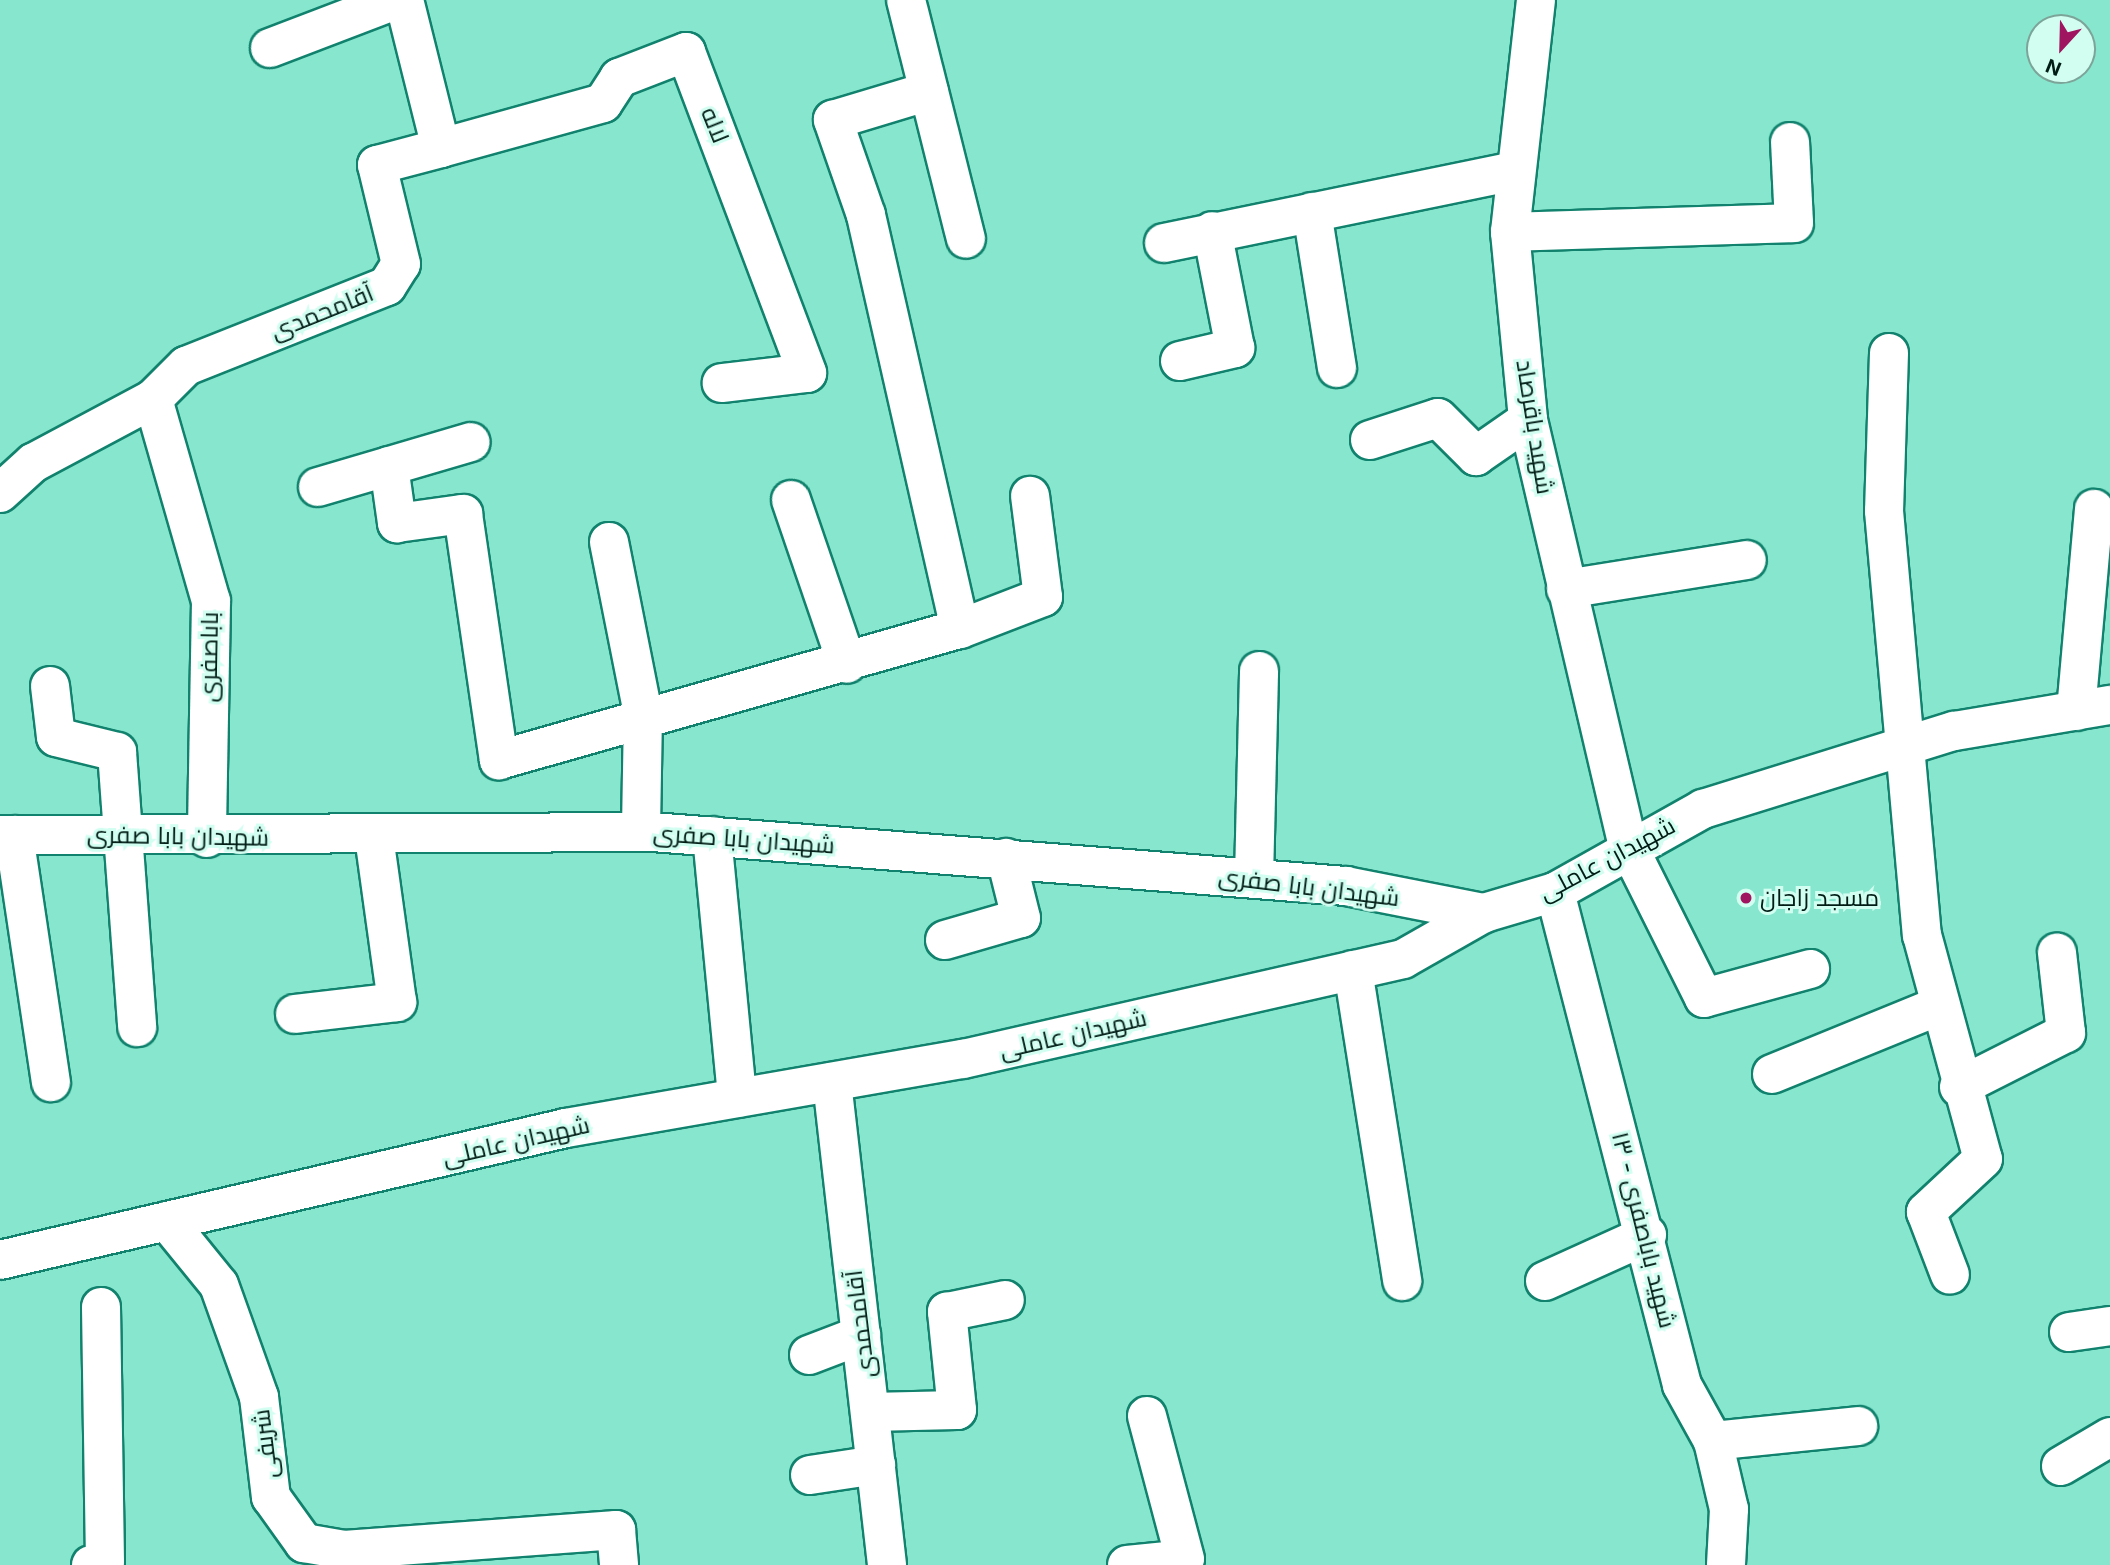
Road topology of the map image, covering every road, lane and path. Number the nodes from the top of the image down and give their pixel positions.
1 (396, 0) edge
2 (404, 0) edge
3 (906, 0) edge
4 (1536, 0) edge
5 (270, 48) dead end
6 (929, 91) junction
7 (1790, 142) dead end
8 (440, 148) junction
9 (1515, 171) junction
10 (1312, 212) junction
11 (1212, 231) junction
12 (1510, 232) junction
13 (965, 239) dead end
14 (1164, 243) dead end
15 (1889, 353) dead end
16 (1180, 361) dead end
17 (1337, 368) dead end
18 (722, 383) dead end
19 (153, 399) junction
20 (1528, 420) junction
21 (1370, 440) dead end
22 (471, 442) dead end
23 (389, 467) junction
24 (318, 487) dead end
25 (0, 494) edge
26 (1030, 496) dead end
27 (791, 500) dead end
28 (2094, 509) dead end
29 (609, 542) dead end
30 (1747, 561) dead end
31 (1566, 589) junction
32 (960, 629) junction
33 (847, 664) junction
34 (1259, 671) dead end
35 (50, 686) dead end
36 (2093, 708) edge
37 (643, 714) junction
38 (1909, 745) junction
39 (641, 832) junction
40 (7, 835) edge
41 (122, 835) junction
42 (374, 836) junction
43 (712, 836) junction
44 (206, 838) junction
45 (1628, 846) junction
46 (1006, 858) junction
47 (1254, 878) junction
48 (1555, 892) junction
49 (1485, 913) junction
50 (944, 940) dead end
51 (2057, 953) dead end
52 (1810, 969) dead end
53 (1353, 970) junction
54 (1940, 1006) junction
55 (295, 1014) dead end
56 (137, 1027) dead end
57 (1772, 1074) dead end
58 (51, 1082) dead end
59 (832, 1082) junction
60 (1959, 1087) junction
61 (737, 1098) junction
62 (167, 1221) junction
63 (1647, 1235) junction
64 (0, 1260) edge
65 (1950, 1275) dead end
66 (1402, 1281) dead end
67 (1545, 1281) dead end
68 (1005, 1300) dead end
69 (101, 1307) dead end
70 (2110, 1326) edge
71 (2069, 1332) dead end
72 (861, 1335) junction
73 (809, 1355) dead end
74 (870, 1412) junction
75 (1147, 1416) dead end
76 (1858, 1426) dead end
77 (2110, 1437) edge
78 (1713, 1441) junction
79 (876, 1465) junction
80 (2061, 1466) dead end
81 (810, 1475) dead end
82 (91, 1565) edge
83 (619, 1565) edge
84 (887, 1565) edge
85 (1131, 1565) edge
86 (1726, 1565) edge

1 - 5 street
2 - 8 street
3 - 6 street
4 - 9 street, شهید باقرصاد
6 - 13 street
6 - 32 street
7 - 12 street
8 - 18 street, لاله
8 - 19 street, آقامحمدی
9 - 10 street
9 - 12 street, شهید باقرصاد
10 - 11 street
10 - 17 street
11 - 14 street
11 - 16 street
12 - 20 street, شهید باقرصاد
15 - 38 street
19 - 25 street, آقامحمدی
19 - 44 street, باباصفری
20 - 21 street
20 - 31 street, شهید باقرصاد
22 - 23 street
23 - 24 street
23 - 37 street
26 - 32 street
27 - 33 street
28 - 36 street
29 - 37 street
30 - 31 street
31 - 45 street, شهید باقرصاد
32 - 33 street
33 - 37 street
34 - 47 street
35 - 41 street
36 - 38 street, شهیدان عاملی
37 - 39 street
38 - 45 street, شهیدان عاملی
38 - 54 street
39 - 42 street, شهیدان بابا صفری
39 - 43 street, شهیدان بابا صفری
40 - 41 street, شهیدان بابا صفری
40 - 58 street
41 - 44 street, شهیدان بابا صفری
41 - 56 street
42 - 44 street, شهیدان بابا صفری
42 - 55 street
43 - 46 street, شهیدان بابا صفری
43 - 61 street
45 - 48 street, شهیدان عاملی
45 - 52 street, شهید باقرصاد
46 - 47 street, شهیدان بابا صفری
46 - 50 street
47 - 49 street, شهیدان بابا صفری
48 - 49 street, شهیدان عاملی
48 - 63 street, شهید باباصفری - ۱۳
49 - 53 street, شهیدان عاملی
51 - 60 street
53 - 59 street, شهیدان عاملی
53 - 66 street
54 - 57 street
54 - 60 street
59 - 61 street, شهیدان عاملی
59 - 72 street, آقامحمدی
60 - 65 street
61 - 62 street, شهیدان عاملی
62 - 64 street, شهیدان عاملی
62 - 83 street, شریفی
63 - 67 street
63 - 78 street, شهید باباصفری - ۱۳
68 - 74 street
69 - 82 street
70 - 71 street
72 - 73 street
72 - 74 street, آقامحمدی
74 - 79 street, آقامحمدی
75 - 85 street
76 - 78 street
77 - 80 street
78 - 86 street, شهید باباصفری - ۱۳
79 - 81 street
79 - 84 street, آقامحمدی

